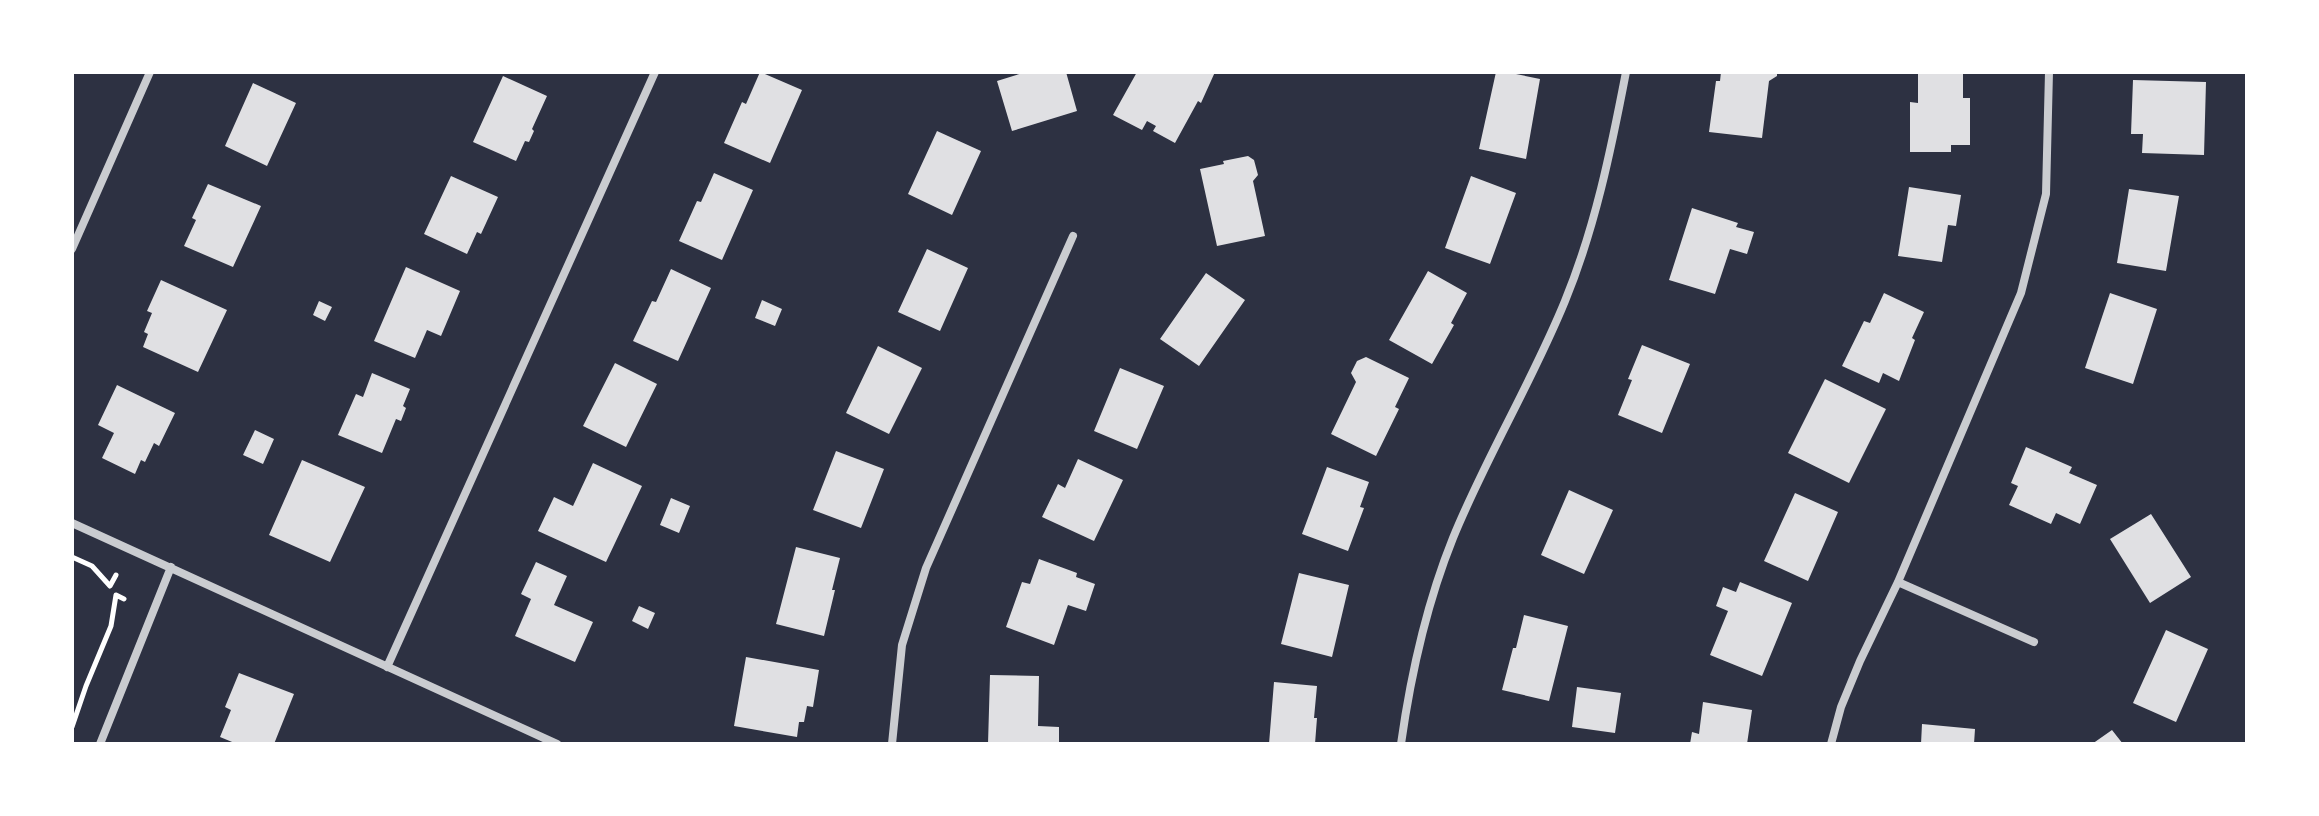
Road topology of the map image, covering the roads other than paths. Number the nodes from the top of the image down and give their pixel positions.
1 (150, 72) edge
2 (655, 72) edge
3 (1626, 72) edge
4 (2049, 72) edge
5 (1073, 236) dead end
6 (72, 249) edge
7 (72, 523) edge
8 (171, 567) junction
9 (1898, 582) junction
10 (2034, 642) dead end
11 (387, 667) junction
12 (100, 744) edge
13 (557, 744) edge
14 (892, 744) edge
15 (1401, 744) edge
16 (1831, 744) edge

1 - 6 street
2 - 11 street
3 - 15 street
4 - 9 street
5 - 14 street
7 - 8 street
8 - 11 street
8 - 12 street
9 - 10 street
9 - 16 street
11 - 13 street

